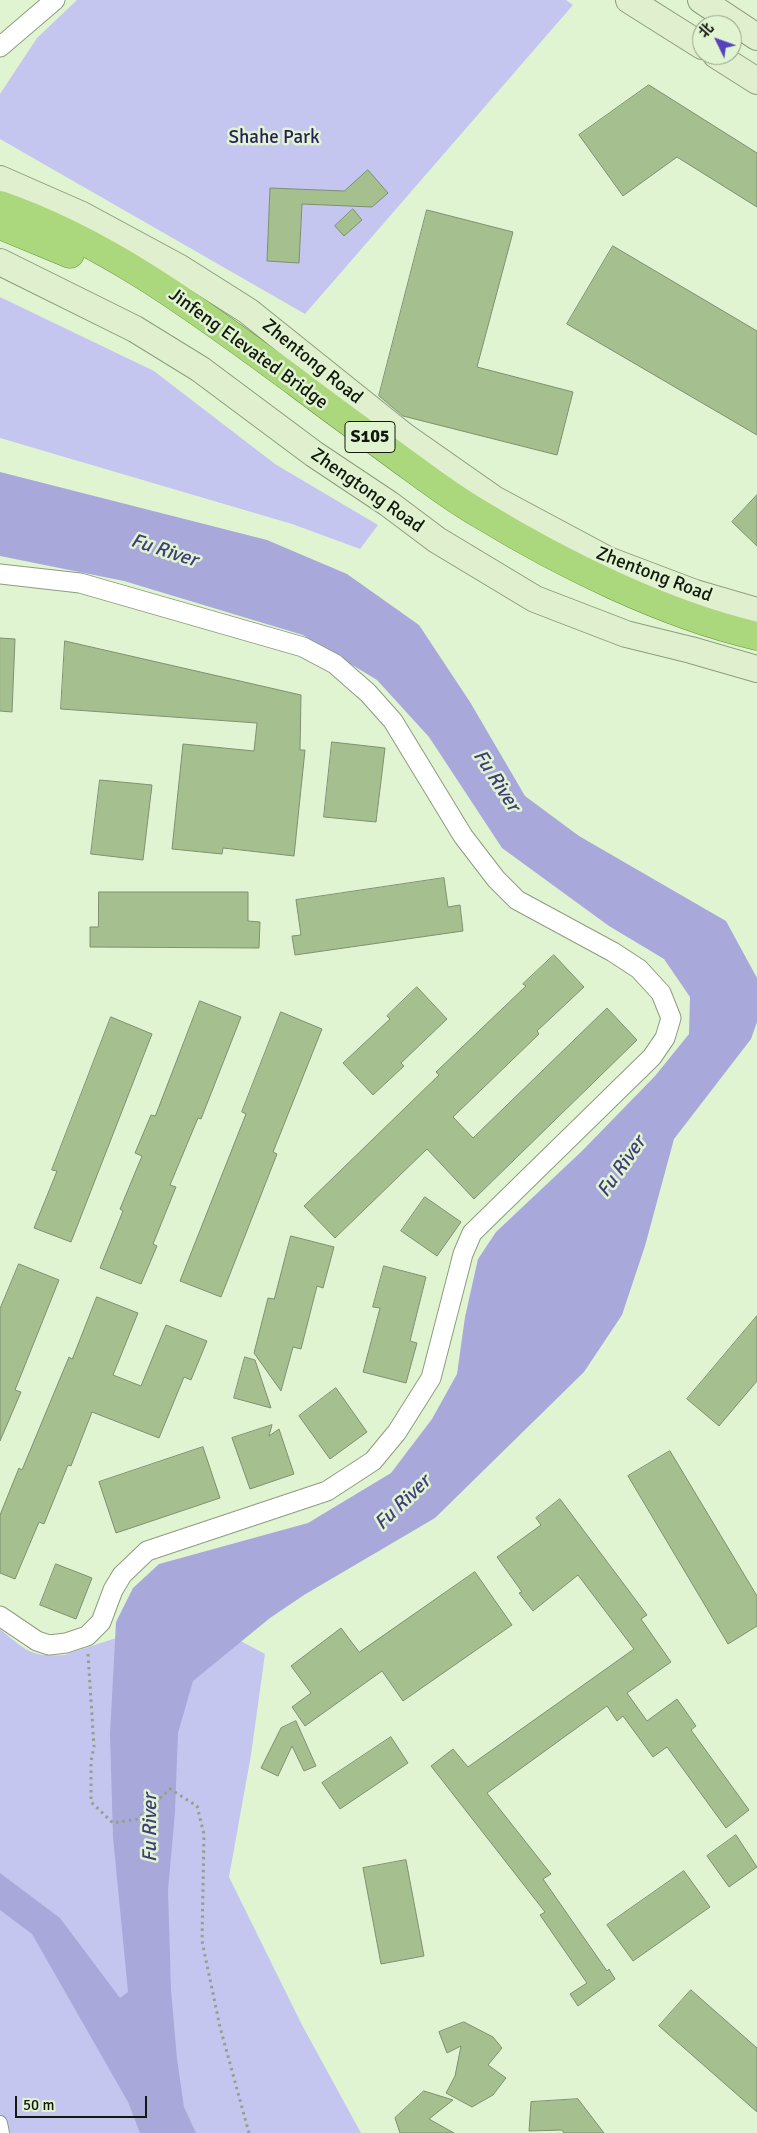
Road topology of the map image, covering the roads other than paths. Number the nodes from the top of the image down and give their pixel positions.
1 (55, 0) edge
2 (629, 0) edge
3 (701, 0) edge
4 (757, 37) edge
5 (692, 40) edge
6 (0, 47) edge
7 (732, 65) edge
8 (757, 81) edge
9 (0, 179) edge
10 (0, 205) edge
11 (0, 225) edge
12 (0, 262) edge
13 (0, 574) edge
14 (757, 611) edge
15 (757, 636) edge
16 (757, 652) edge
17 (757, 670) edge
18 (0, 1616) edge
19 (0, 2123) edge
20 (2, 2133) edge

1 - 6 street
2 - 5 main road
3 - 4 main road
7 - 8 main road
9 - 14 main road, Zhentong Road
10 - 15 highway, Jinfeng Elevated Bridge / S105
11 - 16 highway, Jinfeng Elevated Bridge / S105
12 - 17 main road, Zhengtong Road / S105
13 - 18 street
19 - 20 street

